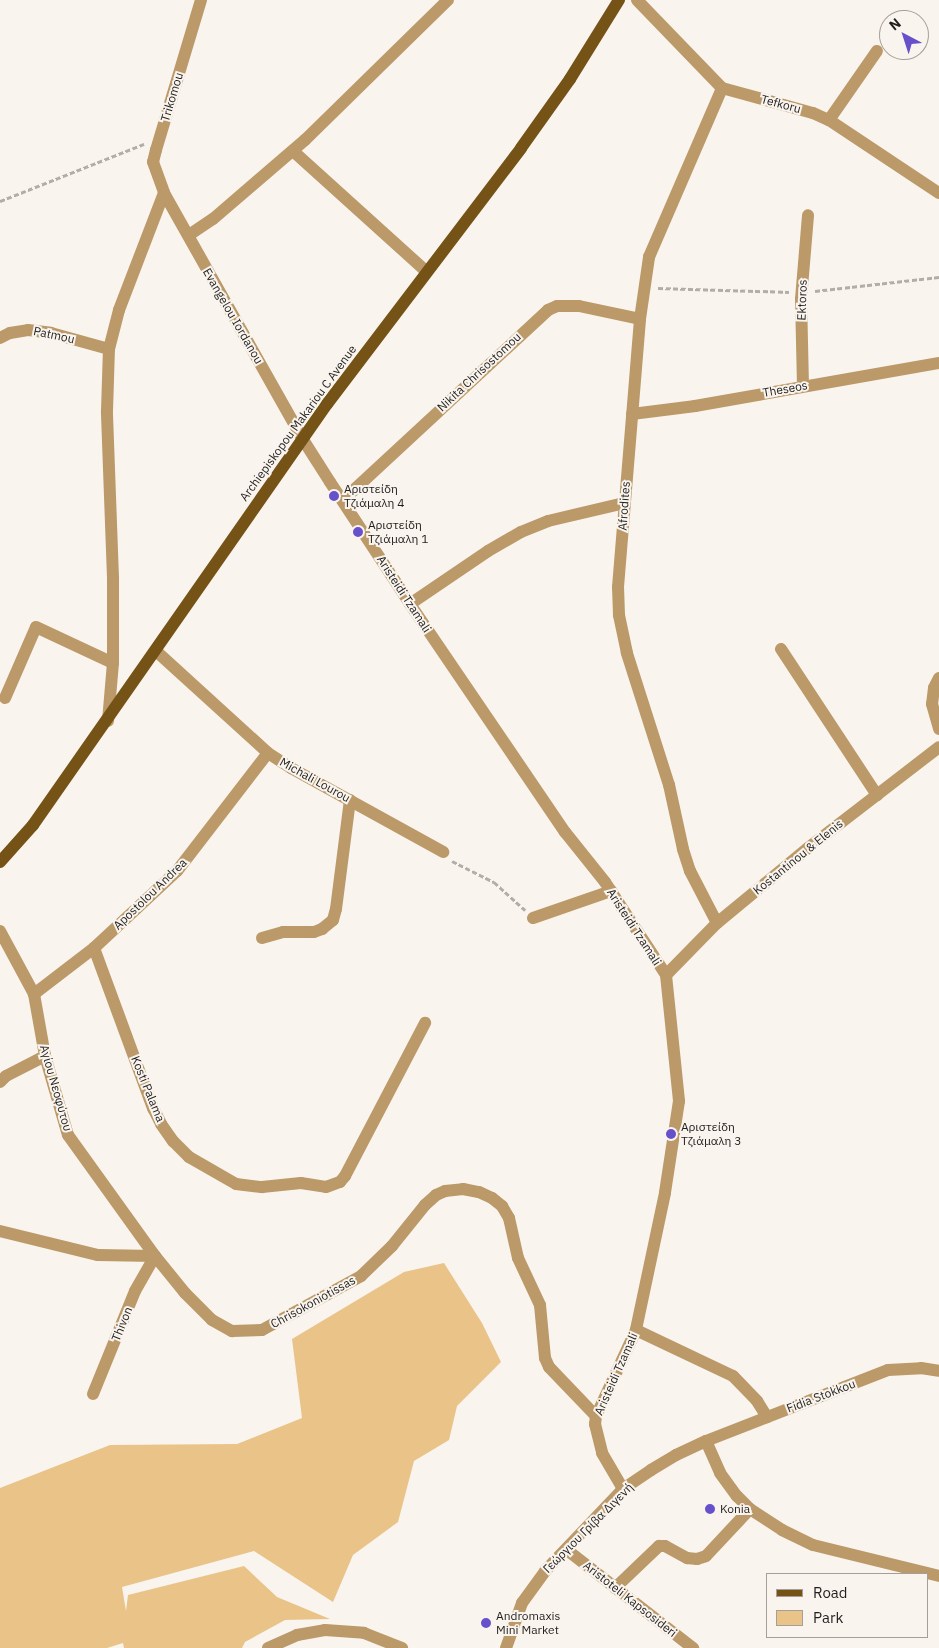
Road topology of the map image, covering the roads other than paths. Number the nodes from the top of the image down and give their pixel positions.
1 (201, 0) edge
2 (448, 0) edge
3 (619, 0) edge
4 (637, 0) edge
5 (877, 51) dead end
6 (722, 88) junction
7 (829, 120) junction
8 (293, 151) junction
9 (164, 193) junction
10 (939, 193) edge
11 (808, 215) dead end
12 (189, 235) junction
13 (426, 271) junction
14 (640, 319) junction
15 (0, 338) edge
16 (109, 348) junction
17 (939, 363) edge
18 (803, 386) junction
19 (632, 414) junction
20 (302, 438) junction
21 (343, 500) junction
22 (624, 504) junction
23 (410, 604) junction
24 (782, 649) dead end
25 (156, 651) junction
26 (113, 663) junction
27 (939, 678) edge
28 (5, 698) dead end
29 (108, 720) junction
30 (939, 729) edge
31 (939, 747) edge
32 (268, 753) junction
33 (877, 795) junction
34 (350, 800) junction
35 (443, 852) road end
36 (0, 862) edge
37 (611, 891) junction
38 (532, 918) road end
39 (717, 923) junction
40 (0, 931) edge
41 (262, 938) dead end
42 (94, 948) junction
43 (666, 975) junction
44 (34, 994) junction
45 (425, 1023) dead end
46 (45, 1056) junction
47 (0, 1082) edge
48 (0, 1232) edge
49 (155, 1256) junction
50 (636, 1330) junction
51 (939, 1370) edge
52 (93, 1394) dead end
53 (596, 1416) junction
54 (768, 1417) junction
55 (706, 1441) junction
56 (623, 1490) junction
57 (750, 1509) junction
58 (567, 1550) junction
59 (927, 1573) edge
60 (615, 1588) junction
61 (268, 1648) edge
62 (402, 1648) edge
63 (506, 1648) edge
64 (693, 1648) edge

1 - 9 street, Trikomou
2 - 8 street
3 - 13 main road, Archiepiskopou Makariou C Avenue
4 - 6 street
5 - 7 street
6 - 7 street, Tefkoru
6 - 14 street, Afrodites
7 - 10 street, Tefkoru
8 - 12 street
8 - 13 street
9 - 12 street, Evangelou Iordanou
9 - 16 street
11 - 18 street, Ektoros
12 - 20 street, Evangelou Iordanou
13 - 20 main road, Archiepiskopou Makariou C Avenue
14 - 19 street, Afrodites
14 - 21 street, Nikita Chrisostomou
15 - 16 street, Patmou
16 - 26 street
17 - 18 street, Theseos
18 - 19 street, Theseos
19 - 22 street, Afrodites
20 - 21 street, Aristeidi Tzamali
20 - 25 main road, Archiepiskopou Makariou C Avenue
21 - 23 street, Aristeidi Tzamali
22 - 23 street
22 - 39 street, Afrodites
23 - 37 street, Aristeidi Tzamali
24 - 33 street
25 - 29 main road, Archiepiskopou Makariou C Avenue
25 - 32 street, Michali Lourou
26 - 28 street
26 - 29 street
27 - 30 street
29 - 36 main road, Archiepiskopou Makariou C Avenue
31 - 33 street, Kostantinou & Elenis
32 - 34 street, Michali Lourou
32 - 42 street, Apostolou Andrea
33 - 39 street, Kostantinou & Elenis
34 - 35 street, Michali Lourou
34 - 41 street
37 - 38 street
37 - 43 street, Aristeidi Tzamali
39 - 43 street, Kostantinou & Elenis
40 - 44 street, Αγίου Νεοφύτου
42 - 44 street, Apostolou Andrea
42 - 45 street, Kosti Palama
43 - 50 street, Aristeidi Tzamali
44 - 46 street, Αγίου Νεοφύτου
46 - 47 street
46 - 49 street, Αγίου Νεοφύτου
48 - 49 street
49 - 52 street, Thivon
49 - 53 street, Chrisokoniotissas
50 - 53 street, Aristeidi Tzamali
50 - 54 street
51 - 54 street, Fidia Stokkou
53 - 56 street, Aristeidi Tzamali
54 - 55 street, Fidia Stokkou
55 - 56 street, Γεώργιου Γρίβα Διγενή
55 - 57 street
56 - 58 street, Γεώργιου Γρίβα Διγενή
57 - 59 street
57 - 60 street
58 - 60 street, Aristoteli Kapsosideri
58 - 63 street, Γεώργιου Γρίβα Διγενή
60 - 64 street, Aristoteli Kapsosideri
61 - 62 street

